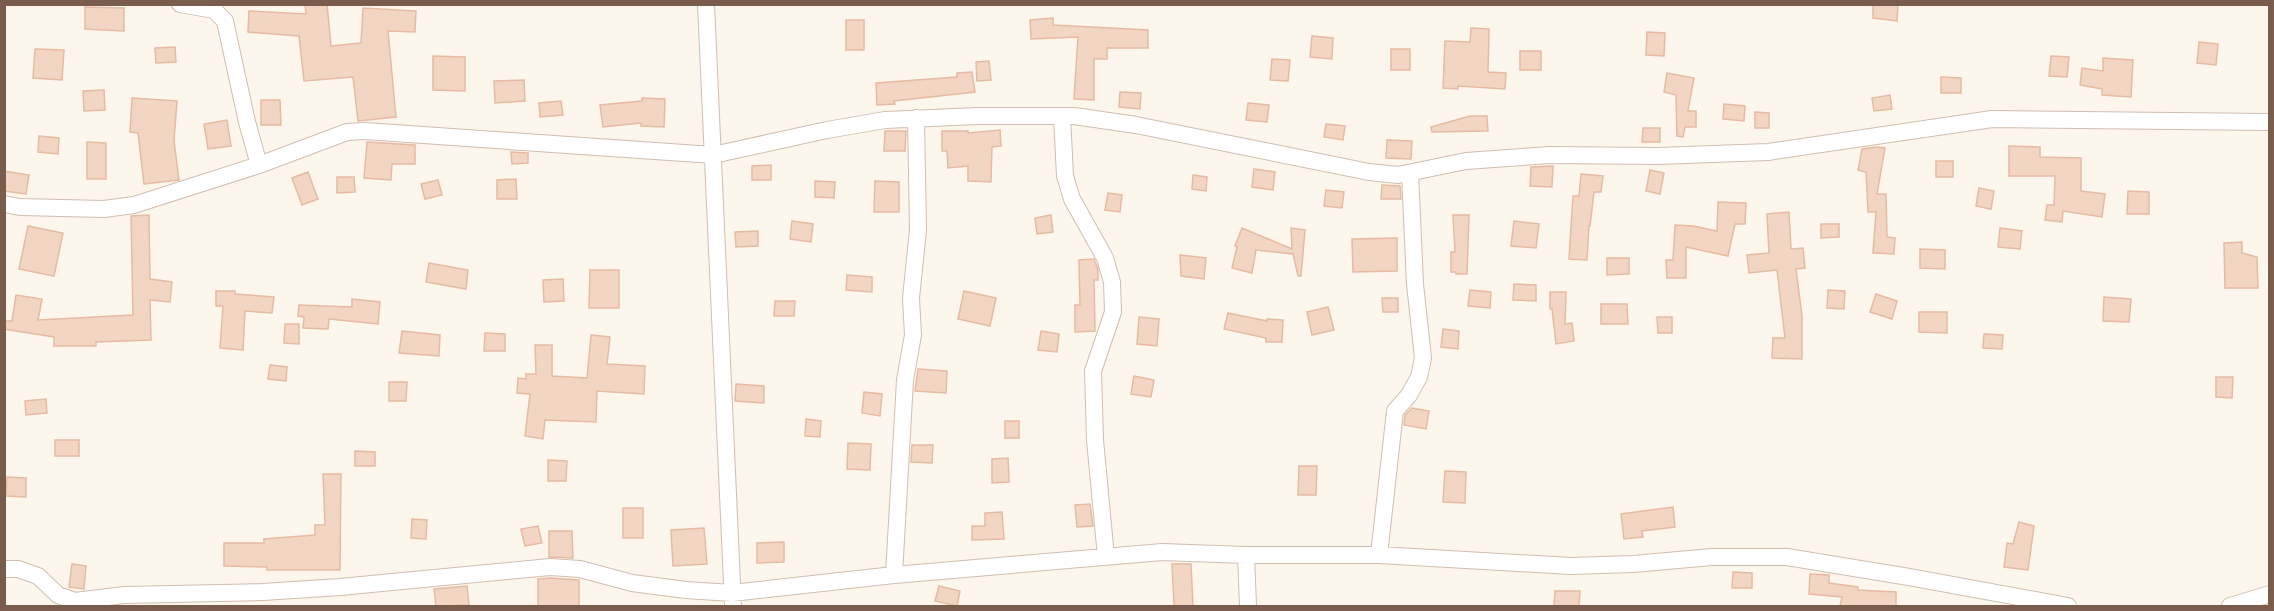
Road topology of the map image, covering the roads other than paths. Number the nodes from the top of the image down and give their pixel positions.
1 (180, 4) edge
2 (706, 4) edge
3 (1062, 116) junction
4 (916, 118) junction
5 (2270, 122) edge
6 (712, 155) junction
7 (259, 165) junction
8 (1410, 173) junction
9 (4, 204) edge
10 (1246, 555) junction
11 (1379, 555) junction
12 (1106, 557) junction
13 (4, 569) edge
14 (894, 575) junction
15 (2270, 594) edge
16 (733, 600) edge
17 (1248, 606) edge
18 (2068, 606) edge
19 (2230, 606) edge

1 - 7 street
2 - 6 street
3 - 4 street
3 - 8 street
3 - 12 street
4 - 6 street
4 - 14 street
5 - 8 street
6 - 7 street
6 - 16 street
7 - 9 street
8 - 11 street
10 - 11 street
10 - 12 street
10 - 17 street
11 - 18 street
12 - 14 street
13 - 16 street
14 - 16 street
15 - 19 street

